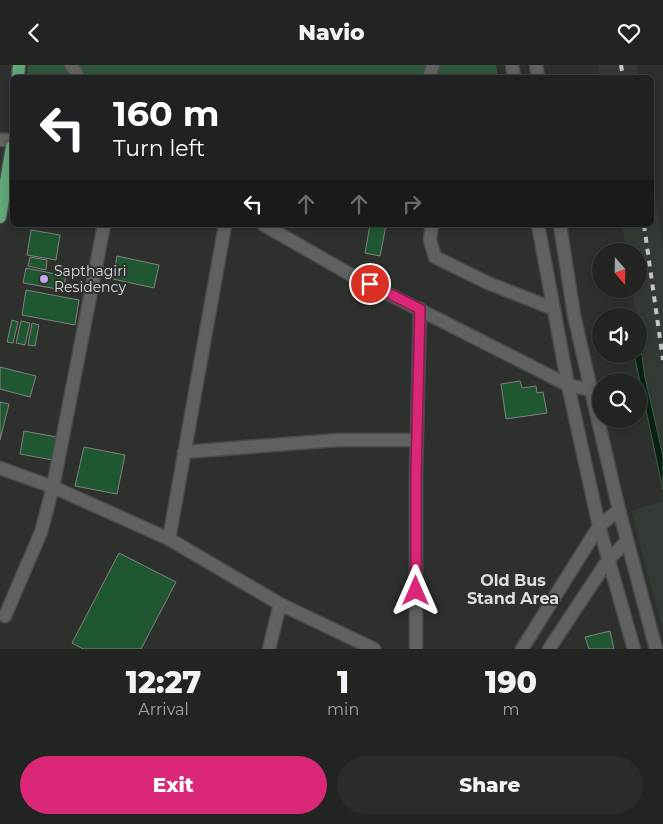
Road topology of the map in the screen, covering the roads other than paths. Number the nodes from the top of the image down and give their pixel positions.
1 (10, 159) edge
2 (0, 217) edge
3 (104, 227) edge
4 (225, 227) edge
5 (267, 227) edge
6 (432, 227) edge
7 (538, 227) edge
8 (560, 227) edge
9 (420, 309) junction
10 (554, 309) junction
11 (568, 385) junction
12 (591, 390) junction
13 (417, 440) junction
14 (184, 452) junction
15 (0, 468) edge
16 (54, 487) junction
17 (618, 510) junction
18 (599, 526) junction
19 (169, 539) junction
20 (627, 541) junction
21 (608, 560) junction
22 (280, 604) junction
23 (5, 616) dead end
24 (269, 649) edge
25 (374, 649) edge
26 (416, 649) edge
27 (522, 649) edge
28 (549, 649) edge
29 (634, 649) edge
30 (656, 649) edge

1 - 2 main road
3 - 16 street
4 - 14 street
5 - 9 street
6 - 10 street
7 - 10 street
8 - 12 street
9 - 11 street
9 - 13 street
10 - 11 street
11 - 12 street
11 - 18 street
12 - 17 street
13 - 14 street
13 - 26 street
14 - 19 street
15 - 16 street
16 - 19 street
16 - 23 street
17 - 18 street
17 - 20 street
18 - 21 street
18 - 27 street
19 - 22 street
20 - 21 street
20 - 30 street
21 - 28 street
21 - 29 street
22 - 24 street
22 - 25 street

